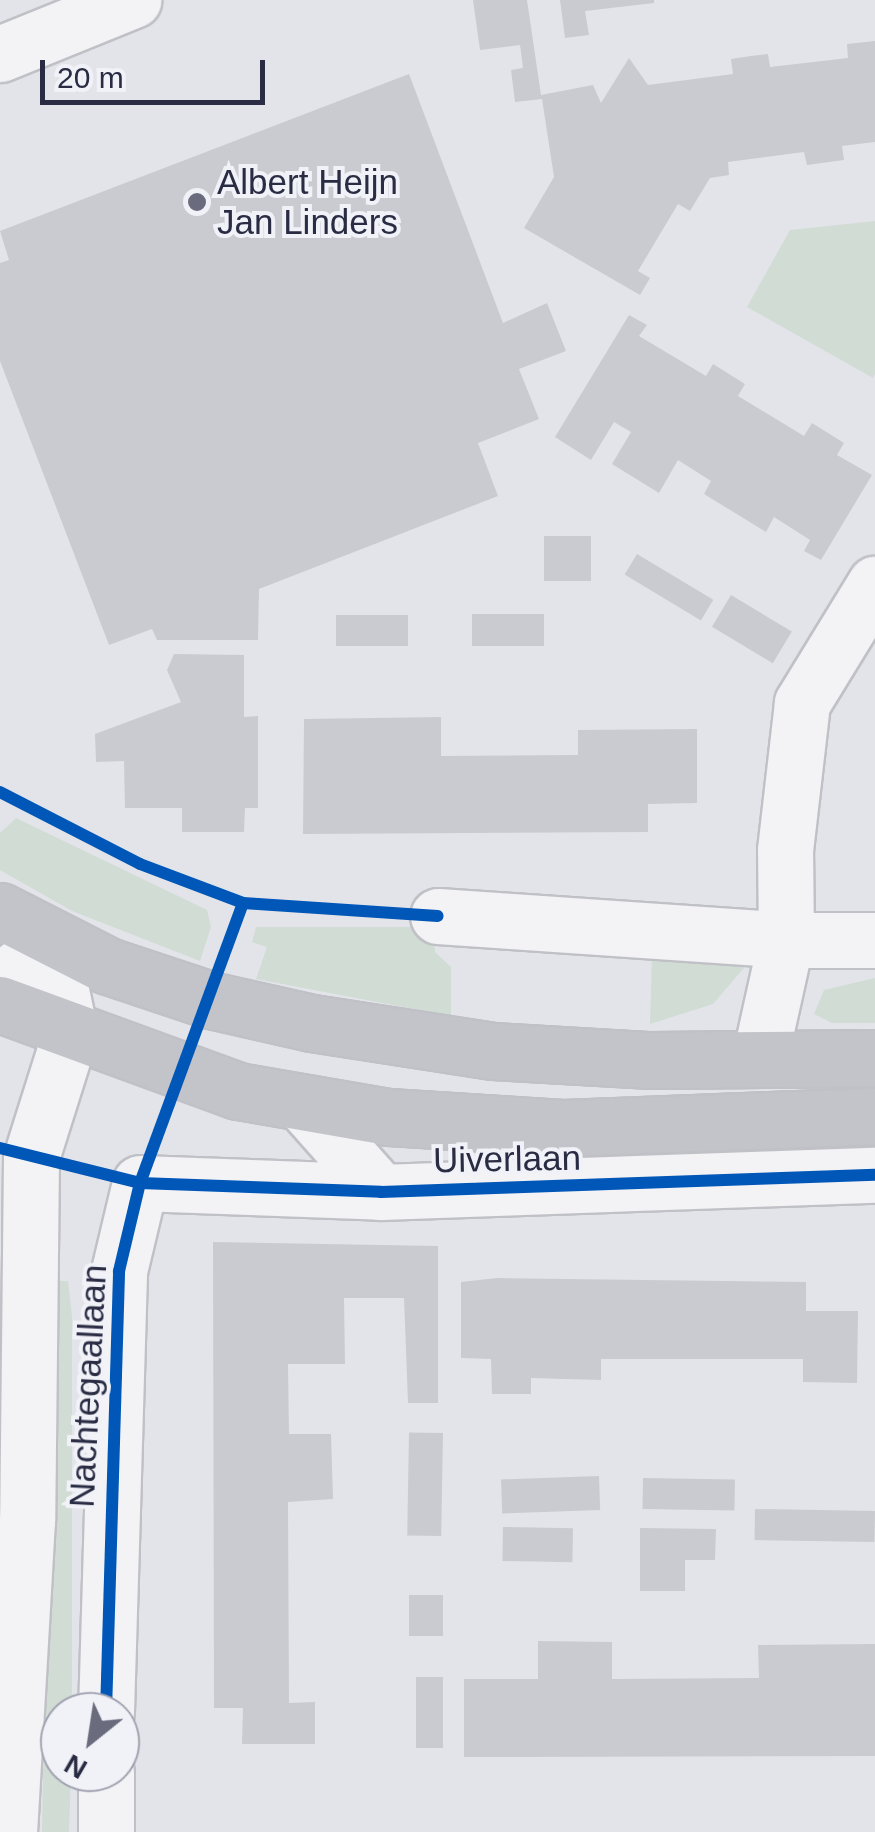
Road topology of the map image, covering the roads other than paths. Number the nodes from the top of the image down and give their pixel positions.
1 (132, 0) edge
2 (0, 54) edge
3 (875, 584) edge
4 (0, 911) edge
5 (438, 916) dead end
6 (786, 940) junction
7 (875, 940) edge
8 (51, 942) junction
9 (0, 981) edge
10 (0, 1004) edge
11 (70, 1034) junction
12 (760, 1057) junction
13 (875, 1058) edge
14 (304, 1105) junction
15 (875, 1116) edge
16 (875, 1175) edge
17 (140, 1183) joint
18 (381, 1192) junction
19 (107, 1692) edge
20 (106, 1792) edge
21 (7, 1808) edge
22 (106, 1832) edge

1 - 2 street
3 - 6 street
4 - 8 main road
5 - 6 street
6 - 7 street
6 - 12 street
8 - 9 street
8 - 11 street, Nachtegaallaan
8 - 12 main road
10 - 11 main road, Uiverlaan
11 - 14 main road, Uiverlaan
11 - 21 street, Nachtegaallaan
12 - 13 main road
14 - 15 main road, Uiverlaan
14 - 18 street
16 - 18 street, Uiverlaan
17 - 18 street, Uiverlaan
17 - 19 street, Nachtegaallaan
20 - 22 street

